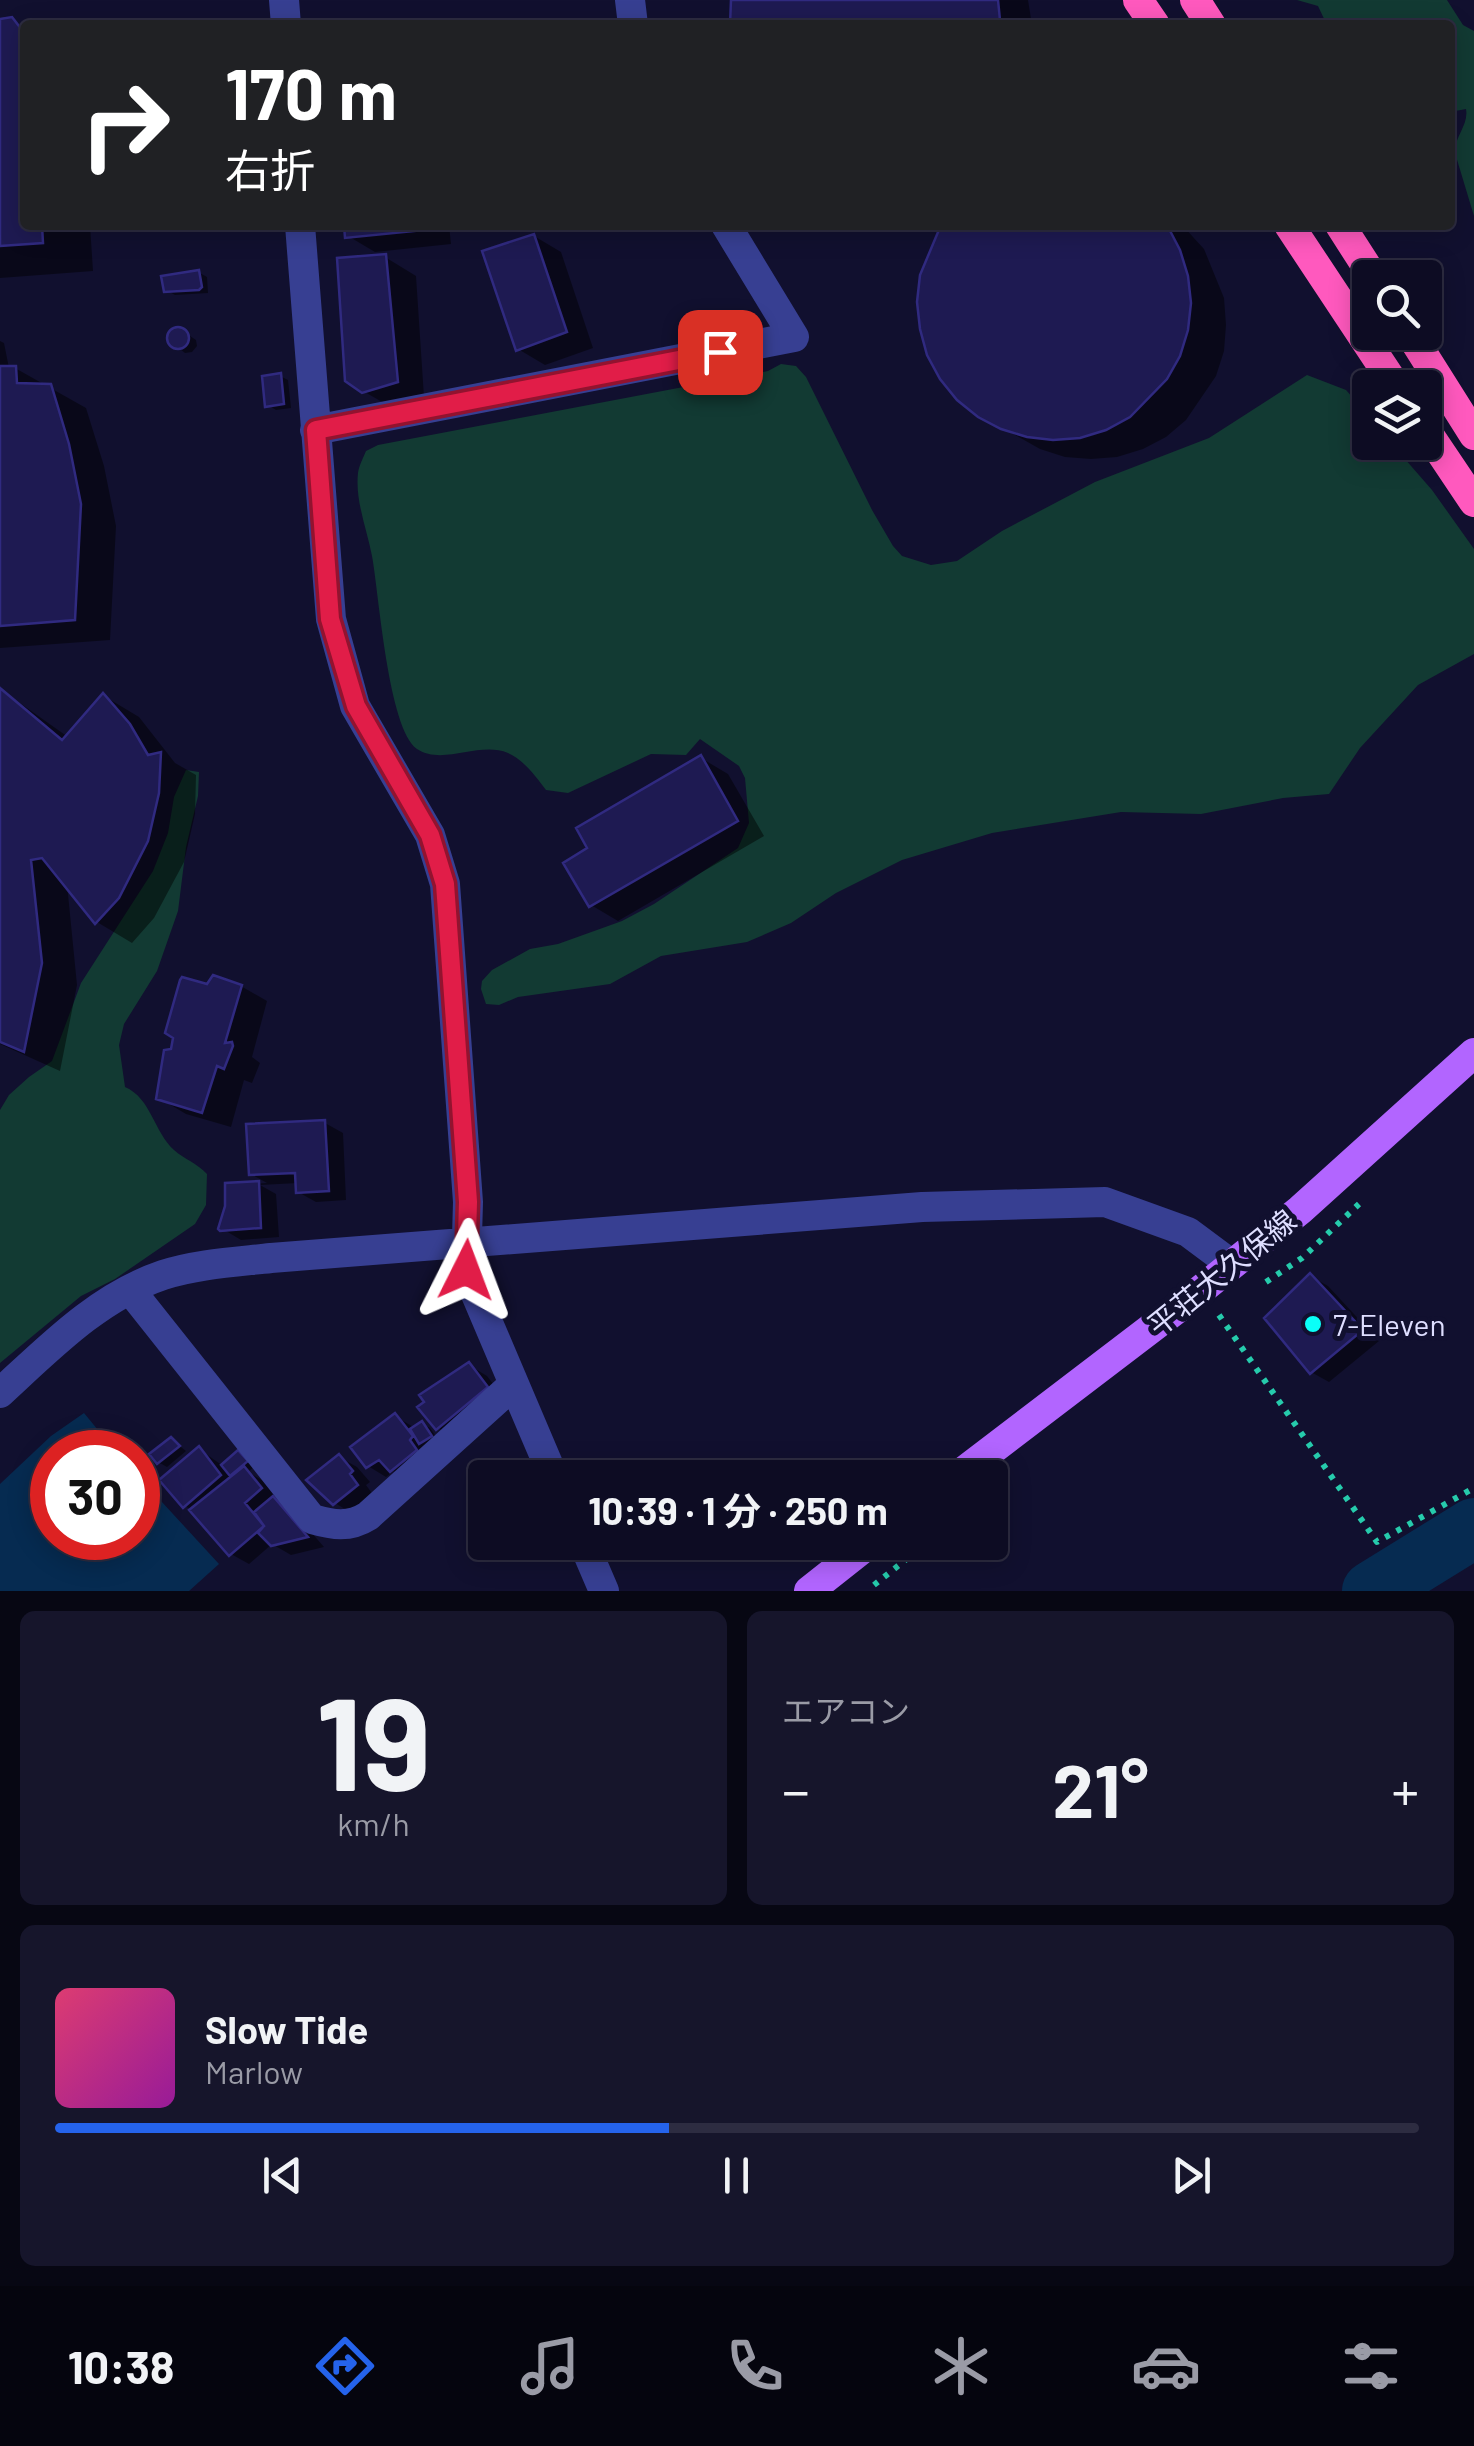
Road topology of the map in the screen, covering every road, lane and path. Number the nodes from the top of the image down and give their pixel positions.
1 (300, 230) edge
2 (729, 230) edge
3 (1292, 230) edge
4 (1343, 230) edge
5 (1362, 260) edge
6 (1420, 350) edge
7 (1385, 370) edge
8 (316, 430) junction
9 (1474, 435) edge
10 (1442, 454) edge
11 (1474, 502) edge
12 (1474, 1053) edge
13 (469, 1241) junction
14 (1231, 1264) junction
15 (130, 1291) junction
16 (1219, 1314) dead end
17 (513, 1385) junction
18 (0, 1394) edge
19 (546, 1460) edge
20 (978, 1460) edge
21 (1474, 1488) edge
22 (590, 1560) edge
23 (848, 1560) edge
24 (905, 1560) edge
25 (604, 1591) edge
26 (809, 1591) edge
27 (866, 1591) edge

1 - 8 street
2 - 8 street
3 - 7 highway
4 - 5 highway
6 - 9 highway
8 - 13 street
10 - 11 highway
12 - 14 main road, 平荘大久保線
13 - 14 street
13 - 15 street
13 - 17 street
14 - 20 main road, 平荘大久保線
15 - 17 street
15 - 18 street
16 - 21 path
17 - 19 street
22 - 25 street
23 - 26 main road
24 - 27 path

